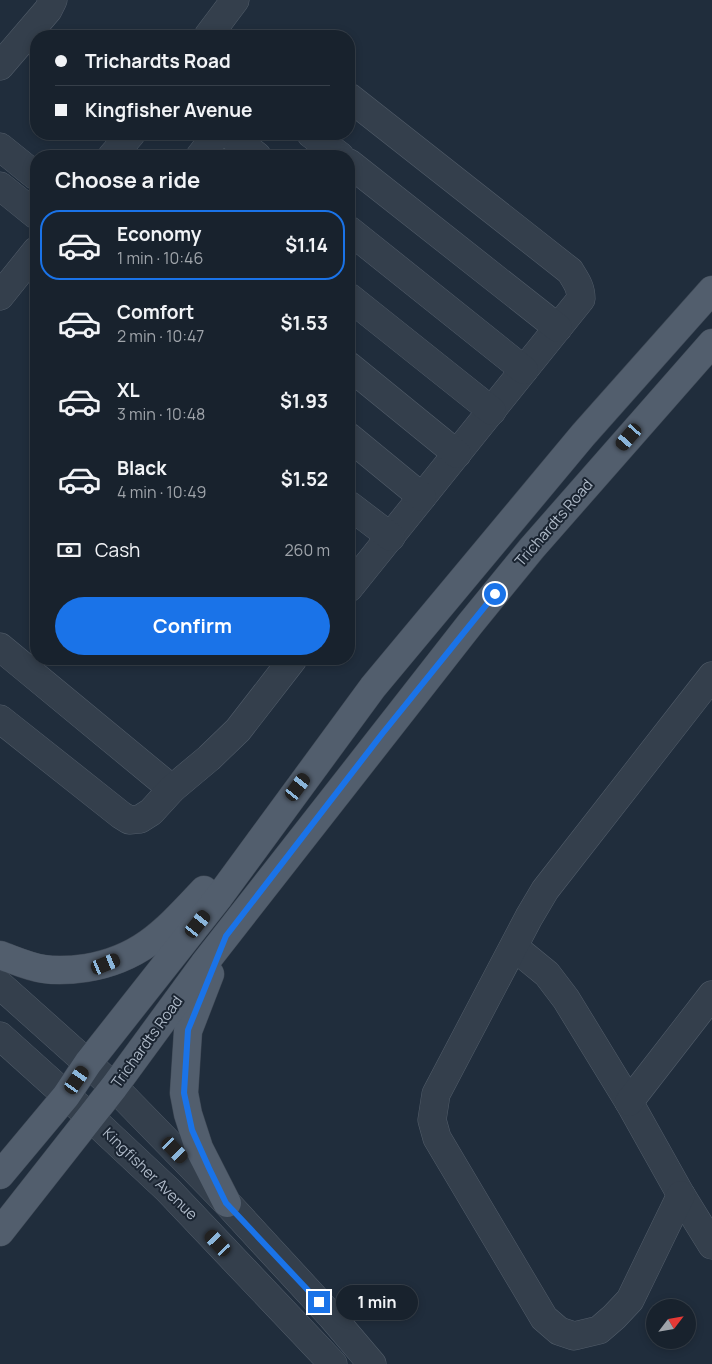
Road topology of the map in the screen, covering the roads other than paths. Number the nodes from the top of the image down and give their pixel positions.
1 (53, 0) edge
2 (235, 0) edge
3 (31, 30) edge
4 (212, 30) edge
5 (30, 31) edge
6 (0, 66) edge
7 (355, 102) edge
8 (126, 140) edge
9 (212, 140) edge
10 (237, 140) edge
11 (320, 140) edge
12 (0, 147) edge
13 (117, 150) edge
14 (205, 150) edge
15 (249, 150) edge
16 (332, 150) edge
17 (355, 168) edge
18 (30, 171) edge
19 (0, 186) edge
20 (30, 210) edge
21 (355, 235) edge
22 (30, 258) edge
23 (712, 290) edge
24 (0, 296) edge
25 (355, 302) edge
26 (558, 328) junction
27 (712, 343) edge
28 (524, 370) junction
29 (355, 371) edge
30 (492, 411) junction
31 (355, 442) edge
32 (458, 454) junction
33 (422, 497) junction
34 (355, 510) edge
35 (390, 537) junction
36 (355, 581) edge
37 (0, 647) edge
38 (288, 665) edge
39 (712, 676) edge
40 (0, 719) edge
41 (172, 789) junction
42 (256, 845) junction
43 (226, 936) junction
44 (514, 947) junction
45 (0, 955) edge
46 (0, 984) edge
47 (712, 995) edge
48 (0, 1036) edge
49 (88, 1063) junction
50 (114, 1086) junction
51 (66, 1096) junction
52 (629, 1102) junction
53 (90, 1117) junction
54 (0, 1175) edge
55 (682, 1195) junction
56 (226, 1203) junction
57 (0, 1232) edge
58 (712, 1245) edge
59 (333, 1364) edge
60 (372, 1364) edge

1 - 3 street
2 - 4 street
5 - 6 street
7 - 26 street
8 - 13 street
9 - 14 street
10 - 15 street
11 - 16 street
12 - 18 street
17 - 26 street
19 - 20 street
21 - 28 street
22 - 24 street
23 - 42 main road, Trichardts Road
25 - 30 street
26 - 28 street
27 - 43 main road, Trichardts Road
28 - 30 street
29 - 32 street
30 - 32 street
31 - 33 street
32 - 33 street
33 - 35 street
34 - 35 street
35 - 36 street
37 - 41 street
38 - 41 street
39 - 44 street
40 - 41 street
42 - 45 main road
42 - 49 main road, Trichardts Road
43 - 50 main road, Trichardts Road
43 - 56 main road
44 - 52 street
44 - 55 street
46 - 49 street
47 - 52 street
48 - 51 street, Kingfisher Avenue
49 - 50 street
49 - 51 main road, Trichardts Road
50 - 53 main road, Trichardts Road
50 - 56 street
51 - 53 street, Kingfisher Avenue
51 - 54 main road, Trichardts Road
52 - 55 street
53 - 57 main road, Trichardts Road
53 - 59 street, Kingfisher Avenue
55 - 58 street
56 - 60 street

